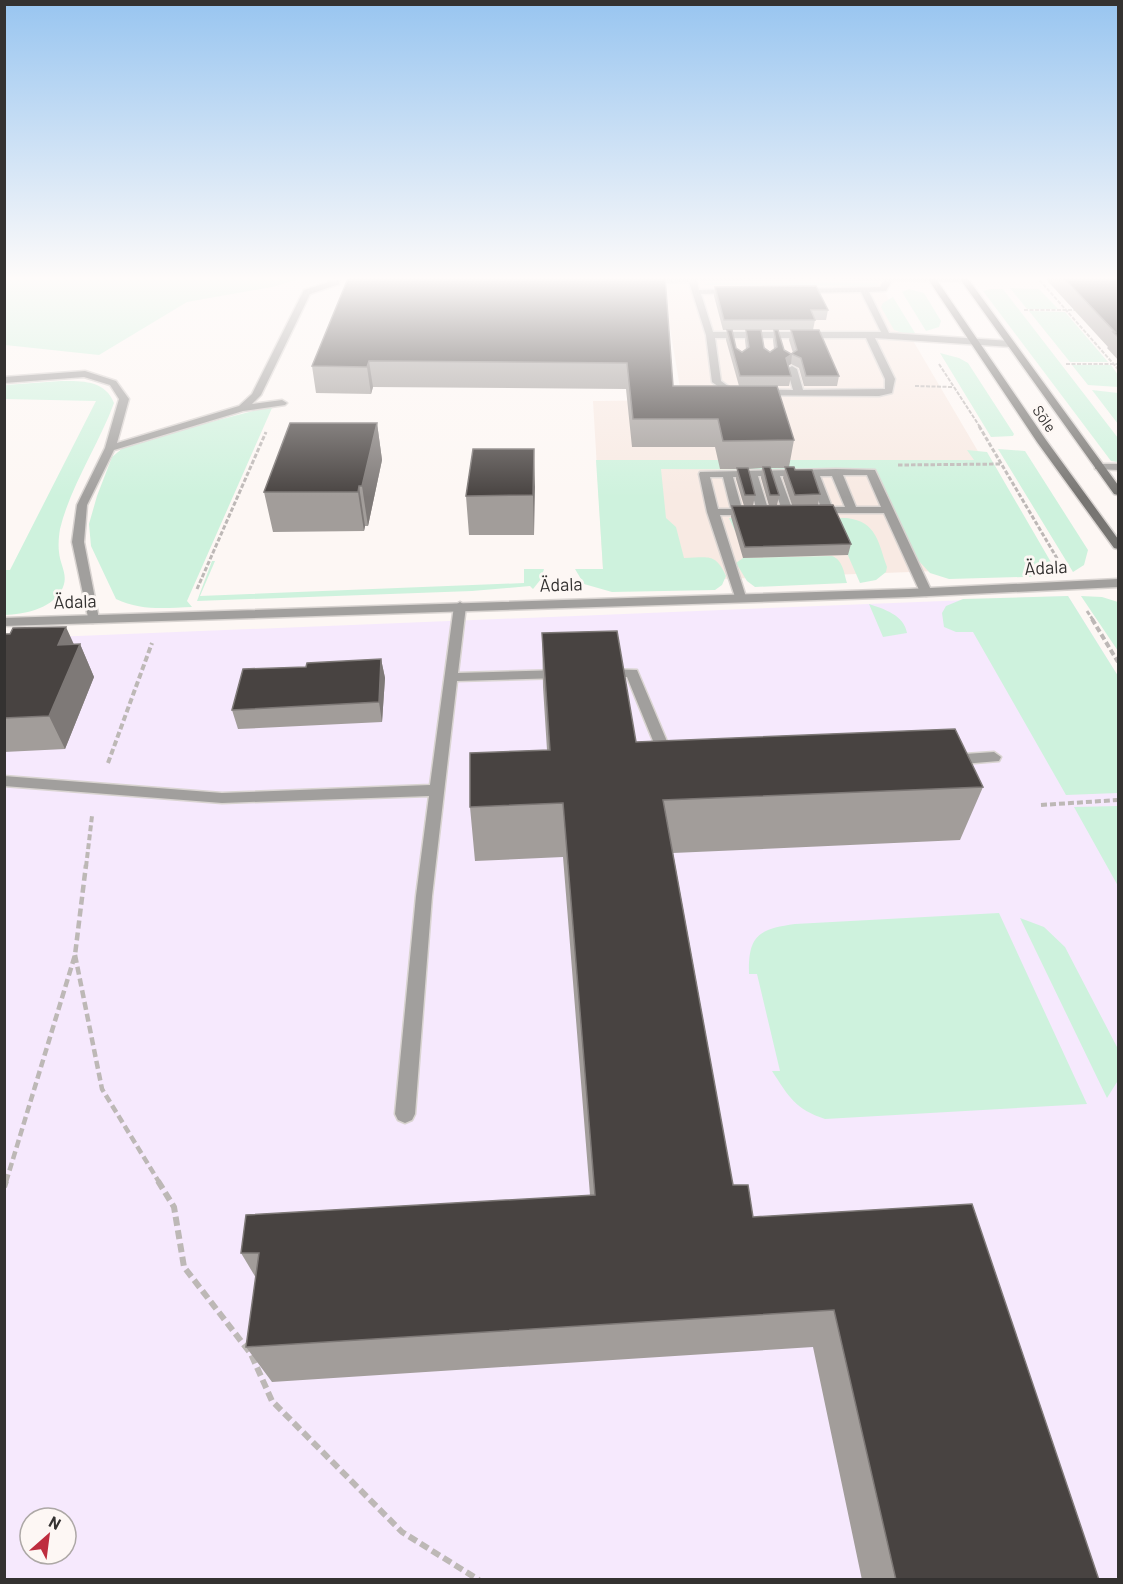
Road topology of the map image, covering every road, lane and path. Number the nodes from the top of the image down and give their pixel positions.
1 (279, 350) edge
2 (712, 350) edge
3 (875, 350) edge
4 (930, 350) edge
5 (979, 350) edge
6 (1015, 350) edge
7 (1101, 350) edge
8 (1066, 364) dead end
9 (1114, 364) junction
10 (1119, 364) edge
11 (792, 369) edge
12 (1119, 369) edge
13 (4, 380) edge
14 (749, 380) edge
15 (776, 380) edge
16 (891, 386) junction
17 (953, 387) junction
18 (751, 392) junction
19 (780, 393) junction
20 (799, 393) junction
21 (281, 403) joint
22 (242, 408) junction
23 (110, 448) junction
24 (1002, 464) junction
25 (1099, 467) junction
26 (1119, 467) edge
27 (836, 472) junction
28 (871, 472) junction
29 (727, 473) junction
30 (752, 473) junction
31 (774, 473) junction
32 (814, 473) junction
33 (1119, 492) edge
34 (889, 510) junction
35 (797, 511) junction
36 (828, 511) junction
37 (852, 511) junction
38 (713, 512) junction
39 (737, 512) junction
40 (763, 512) junction
41 (1119, 546) edge
42 (1119, 583) edge
43 (1072, 585) junction
44 (926, 592) junction
45 (740, 597) junction
46 (460, 606) junction
47 (194, 616) junction
48 (161, 617) junction
49 (93, 619) junction
50 (4, 622) edge
51 (1119, 662) edge
52 (451, 677) junction
53 (994, 757) dead end
54 (936, 761) edge
55 (676, 771) edge
56 (4, 781) edge
57 (99, 787) junction
58 (437, 790) junction
59 (1119, 800) edge
60 (1041, 805) dead end
61 (75, 955) junction
62 (405, 1114) dead end
63 (4, 1186) edge
64 (480, 1580) edge

1 - 22 street
2 - 18 street
3 - 16 street
4 - 17 path
5 - 41 main road, Sõle
6 - 25 main road, Sõle
7 - 9 path
8 - 9 path
9 - 10 path
9 - 12 path
11 - 20 street
13 - 23 street
14 - 18 street
15 - 19 street
16 - 17 path
16 - 20 street
17 - 24 path
18 - 19 street
19 - 20 street
21 - 22 street
21 - 47 path
22 - 23 street
23 - 49 street
24 - 28 path
24 - 43 path
25 - 26 street
25 - 33 main road, Sõle
27 - 28 street
27 - 32 street
27 - 37 street
28 - 34 street
29 - 30 street
29 - 38 street
29 - 39 street
30 - 31 street
30 - 40 street
31 - 32 street
31 - 35 street
32 - 36 street
34 - 37 street
34 - 44 street
35 - 36 street
35 - 40 street
36 - 37 street
38 - 39 street
38 - 45 street
39 - 40 street
42 - 43 street, Ädala
43 - 44 street, Ädala
43 - 51 path
44 - 45 street, Ädala
45 - 46 street, Ädala
46 - 47 street, Ädala
46 - 52 street
47 - 48 street, Ädala
48 - 49 street, Ädala
48 - 57 path
49 - 50 street, Ädala
52 - 55 street
52 - 58 street
53 - 54 street
56 - 57 street
57 - 58 street
57 - 61 path
58 - 62 street
59 - 60 path
61 - 63 path
61 - 64 path

